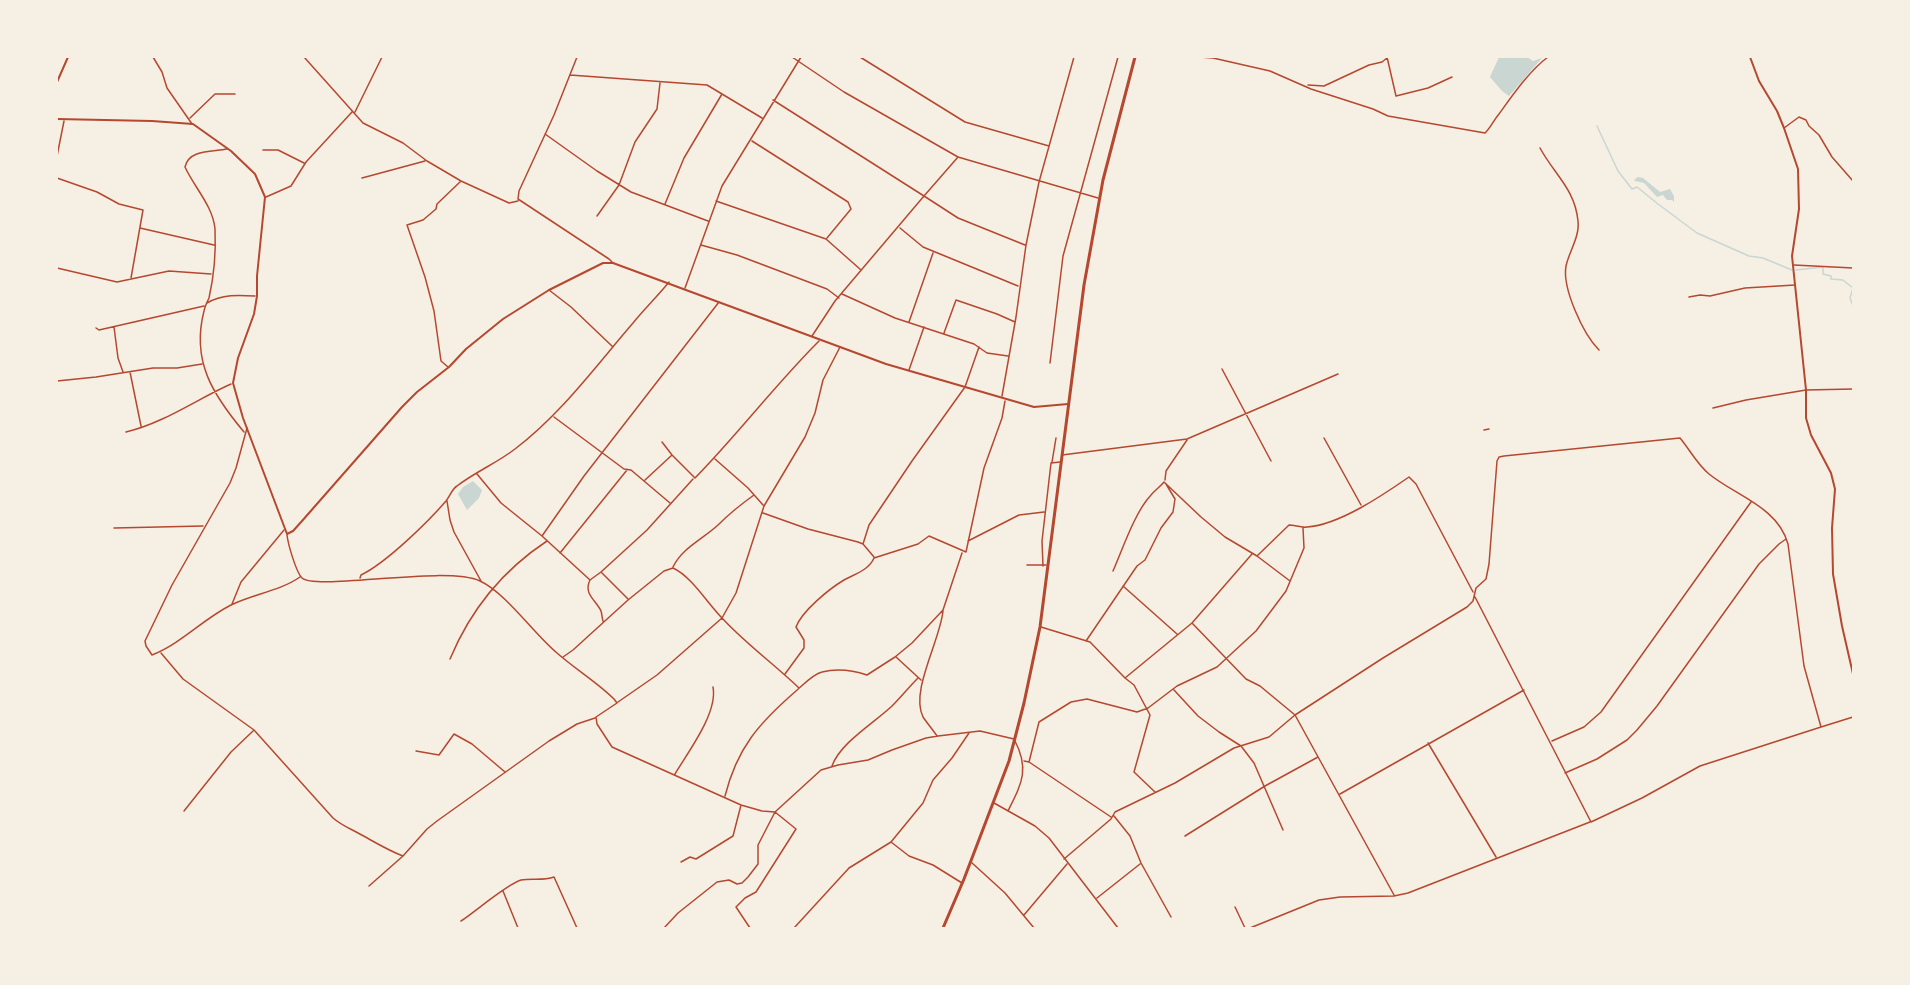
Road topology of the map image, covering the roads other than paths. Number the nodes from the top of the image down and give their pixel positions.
1 (68, 57) edge
2 (153, 57) edge
3 (303, 57) edge
4 (382, 57) edge
5 (577, 57) edge
6 (792, 57) edge
7 (801, 57) edge
8 (860, 57) edge
9 (1074, 57) edge
10 (1118, 57) edge
11 (1135, 57) edge
12 (1199, 57) edge
13 (1387, 57) edge
14 (1548, 57) edge
15 (1750, 57) edge
16 (798, 61) junction
17 (570, 75) junction
18 (1452, 77) dead end
19 (57, 82) edge
20 (660, 82) junction
21 (1306, 85) junction
22 (235, 94) dead end
23 (722, 94) junction
24 (773, 100) junction
25 (354, 111) junction
26 (189, 118) junction
27 (763, 118) junction
28 (57, 119) edge
29 (64, 120) junction
30 (193, 124) junction
31 (1784, 128) junction
32 (545, 134) junction
33 (751, 140) junction
34 (1049, 146) junction
35 (1540, 148) dead end
36 (227, 149) junction
37 (263, 150) dead end
38 (57, 156) edge
39 (958, 158) junction
40 (427, 161) junction
41 (305, 164) junction
42 (57, 178) edge
43 (362, 178) dead end
44 (462, 181) junction
45 (1853, 181) edge
46 (1039, 182) junction
47 (620, 185) junction
48 (1080, 194) junction
49 (924, 196) junction
50 (265, 197) junction
51 (1099, 198) junction
52 (519, 201) junction
53 (716, 201) junction
54 (665, 205) junction
55 (597, 216) dead end
56 (709, 222) junction
57 (899, 227) junction
58 (140, 228) junction
59 (826, 239) junction
60 (700, 244) junction
61 (215, 245) junction
62 (1026, 245) junction
63 (933, 252) junction
64 (613, 263) junction
65 (1793, 265) junction
66 (57, 268) edge
67 (1853, 268) edge
68 (862, 270) junction
69 (212, 274) junction
70 (131, 278) junction
71 (669, 282) junction
72 (1795, 285) junction
73 (1020, 286) junction
74 (684, 289) junction
75 (549, 291) junction
76 (842, 294) junction
77 (257, 296) junction
78 (839, 297) junction
79 (1689, 297) dead end
80 (719, 301) junction
81 (206, 305) junction
82 (909, 322) junction
83 (1015, 323) junction
84 (114, 327) junction
85 (924, 327) junction
86 (96, 328) dead end
87 (944, 334) junction
88 (811, 336) junction
89 (820, 340) junction
90 (613, 347) junction
91 (840, 347) junction
92 (979, 347) junction
93 (1599, 350) dead end
94 (1009, 356) junction
95 (1050, 363) dead end
96 (203, 364) junction
97 (449, 368) junction
98 (1221, 369) dead end
99 (130, 371) junction
100 (908, 371) junction
101 (123, 372) junction
102 (1338, 374) dead end
103 (57, 381) edge
104 (233, 383) junction
105 (964, 387) junction
106 (1853, 389) edge
107 (1806, 390) junction
108 (214, 391) junction
109 (1004, 399) junction
110 (1068, 404) junction
111 (1713, 408) dead end
112 (1246, 413) junction
113 (553, 415) junction
114 (141, 428) junction
115 (247, 428) junction
116 (1489, 429) dead end
117 (1484, 430) dead end
118 (126, 432) dead end
119 (244, 433) junction
120 (1056, 438) dead end
121 (1324, 438) dead end
122 (1187, 439) junction
123 (662, 442) dead end
124 (601, 453) junction
125 (672, 455) junction
126 (1061, 455) junction
127 (714, 458) junction
128 (1060, 461) junction
129 (1271, 461) dead end
130 (1052, 463) junction
131 (628, 469) junction
132 (476, 473) junction
133 (694, 478) junction
134 (644, 481) junction
135 (1164, 482) junction
136 (754, 495) junction
137 (447, 500) junction
138 (1752, 501) junction
139 (670, 503) junction
140 (764, 506) junction
141 (1361, 506) junction
142 (1045, 512) junction
143 (762, 513) junction
144 (204, 526) junction
145 (114, 528) dead end
146 (1303, 528) junction
147 (285, 529) junction
148 (287, 534) junction
149 (542, 536) junction
150 (1787, 539) junction
151 (547, 541) junction
152 (968, 541) junction
153 (863, 544) junction
154 (963, 551) junction
155 (560, 554) junction
156 (1252, 554) junction
157 (1257, 556) junction
158 (874, 558) junction
159 (1027, 565) dead end
160 (1045, 565) junction
161 (673, 568) junction
162 (1113, 571) dead end
163 (601, 572) junction
164 (301, 577) junction
165 (360, 579) junction
166 (590, 580) junction
167 (1290, 581) junction
168 (482, 582) junction
169 (1123, 585) junction
170 (491, 589) junction
171 (1474, 595) junction
172 (628, 600) junction
173 (231, 605) junction
174 (943, 610) junction
175 (722, 618) junction
176 (603, 622) junction
177 (1192, 623) junction
178 (1040, 627) junction
179 (1177, 635) junction
180 (1086, 641) junction
181 (159, 652) junction
182 (562, 657) junction
183 (895, 657) junction
184 (450, 659) dead end
185 (1226, 659) junction
186 (784, 674) junction
187 (1853, 674) edge
188 (918, 678) junction
189 (1125, 678) junction
190 (921, 681) junction
191 (713, 687) dead end
192 (800, 688) junction
193 (1173, 689) junction
194 (1524, 690) junction
195 (617, 703) junction
196 (1148, 708) junction
197 (1295, 715) junction
198 (596, 717) junction
199 (1853, 717) edge
200 (1821, 727) junction
201 (254, 730) junction
202 (969, 732) junction
203 (938, 736) junction
204 (1014, 739) junction
205 (1550, 742) junction
206 (1428, 743) junction
207 (1241, 746) junction
208 (416, 751) dead end
209 (1319, 756) junction
210 (1023, 761) junction
211 (1029, 762) junction
212 (832, 767) junction
213 (505, 772) junction
214 (1565, 773) junction
215 (674, 776) junction
216 (1265, 786) junction
217 (1156, 792) junction
218 (1340, 794) junction
219 (725, 797) junction
220 (993, 802) junction
221 (741, 805) junction
222 (183, 811) dead end
223 (1008, 811) junction
224 (775, 812) junction
225 (1112, 816) junction
226 (1591, 822) junction
227 (1283, 830) dead end
228 (1185, 836) dead end
229 (891, 842) junction
230 (403, 856) junction
231 (1496, 858) junction
232 (1064, 859) junction
233 (681, 862) dead end
234 (971, 862) junction
235 (1068, 863) junction
236 (1141, 863) junction
237 (962, 883) junction
238 (369, 886) dead end
239 (503, 891) junction
240 (1394, 896) junction
241 (1096, 899) junction
242 (1234, 907) dead end
243 (1024, 915) junction
244 (1171, 917) dead end
245 (461, 921) dead end
246 (518, 928) edge
247 (577, 928) edge
248 (664, 928) edge
249 (750, 928) edge
250 (794, 928) edge
251 (943, 928) edge
252 (1034, 928) edge
253 (1118, 928) edge
254 (1245, 928) edge
255 (1250, 928) edge

1 - 19 street
2 - 26 street
3 - 25 street
4 - 25 street
5 - 17 street
6 - 16 street
7 - 16 street
8 - 34 street
9 - 34 street
10 - 48 street
11 - 51 main road
12 - 21 street
13 - 18 street
13 - 21 street
14 - 21 street
15 - 31 street
16 - 24 street
16 - 39 street
17 - 20 street
17 - 32 street
20 - 23 street
20 - 47 street
22 - 26 street
23 - 27 street
23 - 54 street
24 - 27 street
24 - 49 street
25 - 40 street
25 - 41 street
26 - 30 street
27 - 33 street
28 - 29 street
29 - 30 street
29 - 38 street
30 - 36 street
31 - 45 street
31 - 65 street
32 - 47 street
32 - 52 street
33 - 53 street
33 - 59 street
34 - 46 street
35 - 93 street
36 - 50 street
36 - 61 street
37 - 41 street
39 - 46 street
39 - 49 street
40 - 43 street
40 - 44 street
41 - 50 street
42 - 58 street
44 - 52 street
44 - 97 street
46 - 48 street
46 - 62 street
47 - 54 street
47 - 55 street
48 - 51 street
48 - 95 street
49 - 57 street
49 - 62 street
50 - 77 street
51 - 110 main road
52 - 64 street
53 - 56 street
53 - 59 street
54 - 56 street
56 - 60 street
57 - 63 street
57 - 68 street
58 - 61 street
58 - 70 street
59 - 68 street
60 - 74 street
60 - 78 street
61 - 69 street
62 - 73 street
63 - 73 street
63 - 82 street
64 - 71 street
64 - 75 street
65 - 67 street
65 - 72 street
66 - 70 street
68 - 76 street
69 - 70 street
69 - 81 street
71 - 74 street
71 - 90 street
72 - 79 street
72 - 107 street
73 - 83 street
74 - 80 street
75 - 90 street
75 - 97 street
76 - 78 street
76 - 82 street
77 - 81 street
77 - 104 street
78 - 88 street
80 - 88 street
80 - 124 street
81 - 84 street
81 - 96 street
82 - 85 street
83 - 87 street
83 - 94 street
84 - 86 street
84 - 101 street
85 - 87 street
85 - 100 street
87 - 92 street
88 - 89 street
89 - 91 street
89 - 127 street
90 - 113 street
91 - 100 street
91 - 140 street
92 - 94 street
92 - 105 street
94 - 109 street
96 - 99 street
96 - 108 street
97 - 148 street
98 - 112 street
99 - 101 street
99 - 114 street
100 - 105 street
101 - 103 street
102 - 112 street
104 - 108 street
104 - 115 street
105 - 109 street
105 - 153 street
106 - 107 street
107 - 111 street
107 - 187 street
108 - 114 street
108 - 119 street
109 - 110 street
109 - 152 street
110 - 126 main road
112 - 122 street
112 - 129 street
113 - 124 street
113 - 132 street
114 - 118 street
115 - 119 street
115 - 147 street
116 - 117 street
119 - 144 street
120 - 130 street
121 - 141 street
122 - 126 street
122 - 135 street
123 - 125 street
124 - 131 street
124 - 149 street
125 - 133 street
125 - 134 street
126 - 128 main road
127 - 133 street
127 - 136 street
128 - 130 street
128 - 160 main road
130 - 142 street
131 - 134 street
131 - 155 street
132 - 137 street
132 - 149 street
133 - 139 street
134 - 139 street
135 - 156 street
135 - 162 street
135 - 169 street
136 - 140 street
136 - 161 street
137 - 165 street
137 - 168 street
138 - 150 street
138 - 171 street
138 - 205 street
139 - 163 street
140 - 143 street
141 - 146 street
141 - 171 street
142 - 152 street
142 - 160 street
143 - 153 street
143 - 175 street
144 - 145 street
144 - 181 street
146 - 157 street
146 - 167 street
147 - 148 street
147 - 173 street
148 - 164 street
149 - 151 street
150 - 200 street
150 - 214 street
151 - 155 street
151 - 170 street
152 - 154 street
153 - 158 street
154 - 158 street
154 - 174 street
155 - 166 street
156 - 157 street
156 - 177 street
157 - 167 street
158 - 186 street
159 - 160 street
160 - 178 main road
161 - 172 street
161 - 175 street
163 - 166 street
163 - 172 street
164 - 165 street
164 - 173 street
165 - 168 street
166 - 176 street
167 - 185 street
168 - 170 street
169 - 179 street
169 - 180 street
170 - 182 street
170 - 184 street
171 - 194 street
171 - 197 street
172 - 176 street
173 - 181 street
174 - 183 street
174 - 190 street
175 - 186 street
175 - 195 street
176 - 182 street
177 - 179 street
177 - 185 street
178 - 180 street
178 - 204 main road
179 - 189 street
180 - 189 street
181 - 201 street
182 - 195 street
183 - 188 street
183 - 192 street
185 - 193 street
185 - 197 street
186 - 192 street
188 - 190 street
188 - 212 street
189 - 196 street
190 - 203 street
191 - 215 street
192 - 219 street
193 - 196 street
193 - 207 street
194 - 205 street
194 - 206 street
195 - 198 street
196 - 211 street
196 - 217 street
197 - 207 street
197 - 209 street
198 - 213 street
198 - 215 street
199 - 200 street
200 - 226 street
201 - 222 street
201 - 230 street
202 - 203 street
202 - 204 street
202 - 229 street
203 - 212 street
204 - 210 street
204 - 220 main road
205 - 214 street
206 - 218 street
206 - 231 street
207 - 216 street
207 - 217 street
208 - 213 street
209 - 216 street
209 - 218 street
210 - 211 street
210 - 223 street
211 - 225 street
212 - 224 street
213 - 230 street
214 - 226 street
215 - 219 street
216 - 227 street
216 - 228 street
217 - 225 street
218 - 240 street
219 - 221 street
220 - 223 street
220 - 234 main road
221 - 224 street
221 - 233 street
223 - 232 street
224 - 248 street
224 - 249 street
225 - 232 street
225 - 236 street
226 - 231 street
229 - 237 street
229 - 250 street
230 - 238 street
231 - 240 street
232 - 235 street
234 - 237 main road
234 - 243 street
235 - 241 street
235 - 243 street
236 - 241 street
236 - 244 street
237 - 251 main road
239 - 245 street
239 - 246 street
239 - 247 street
240 - 255 street
241 - 253 street
242 - 254 street
243 - 252 street

